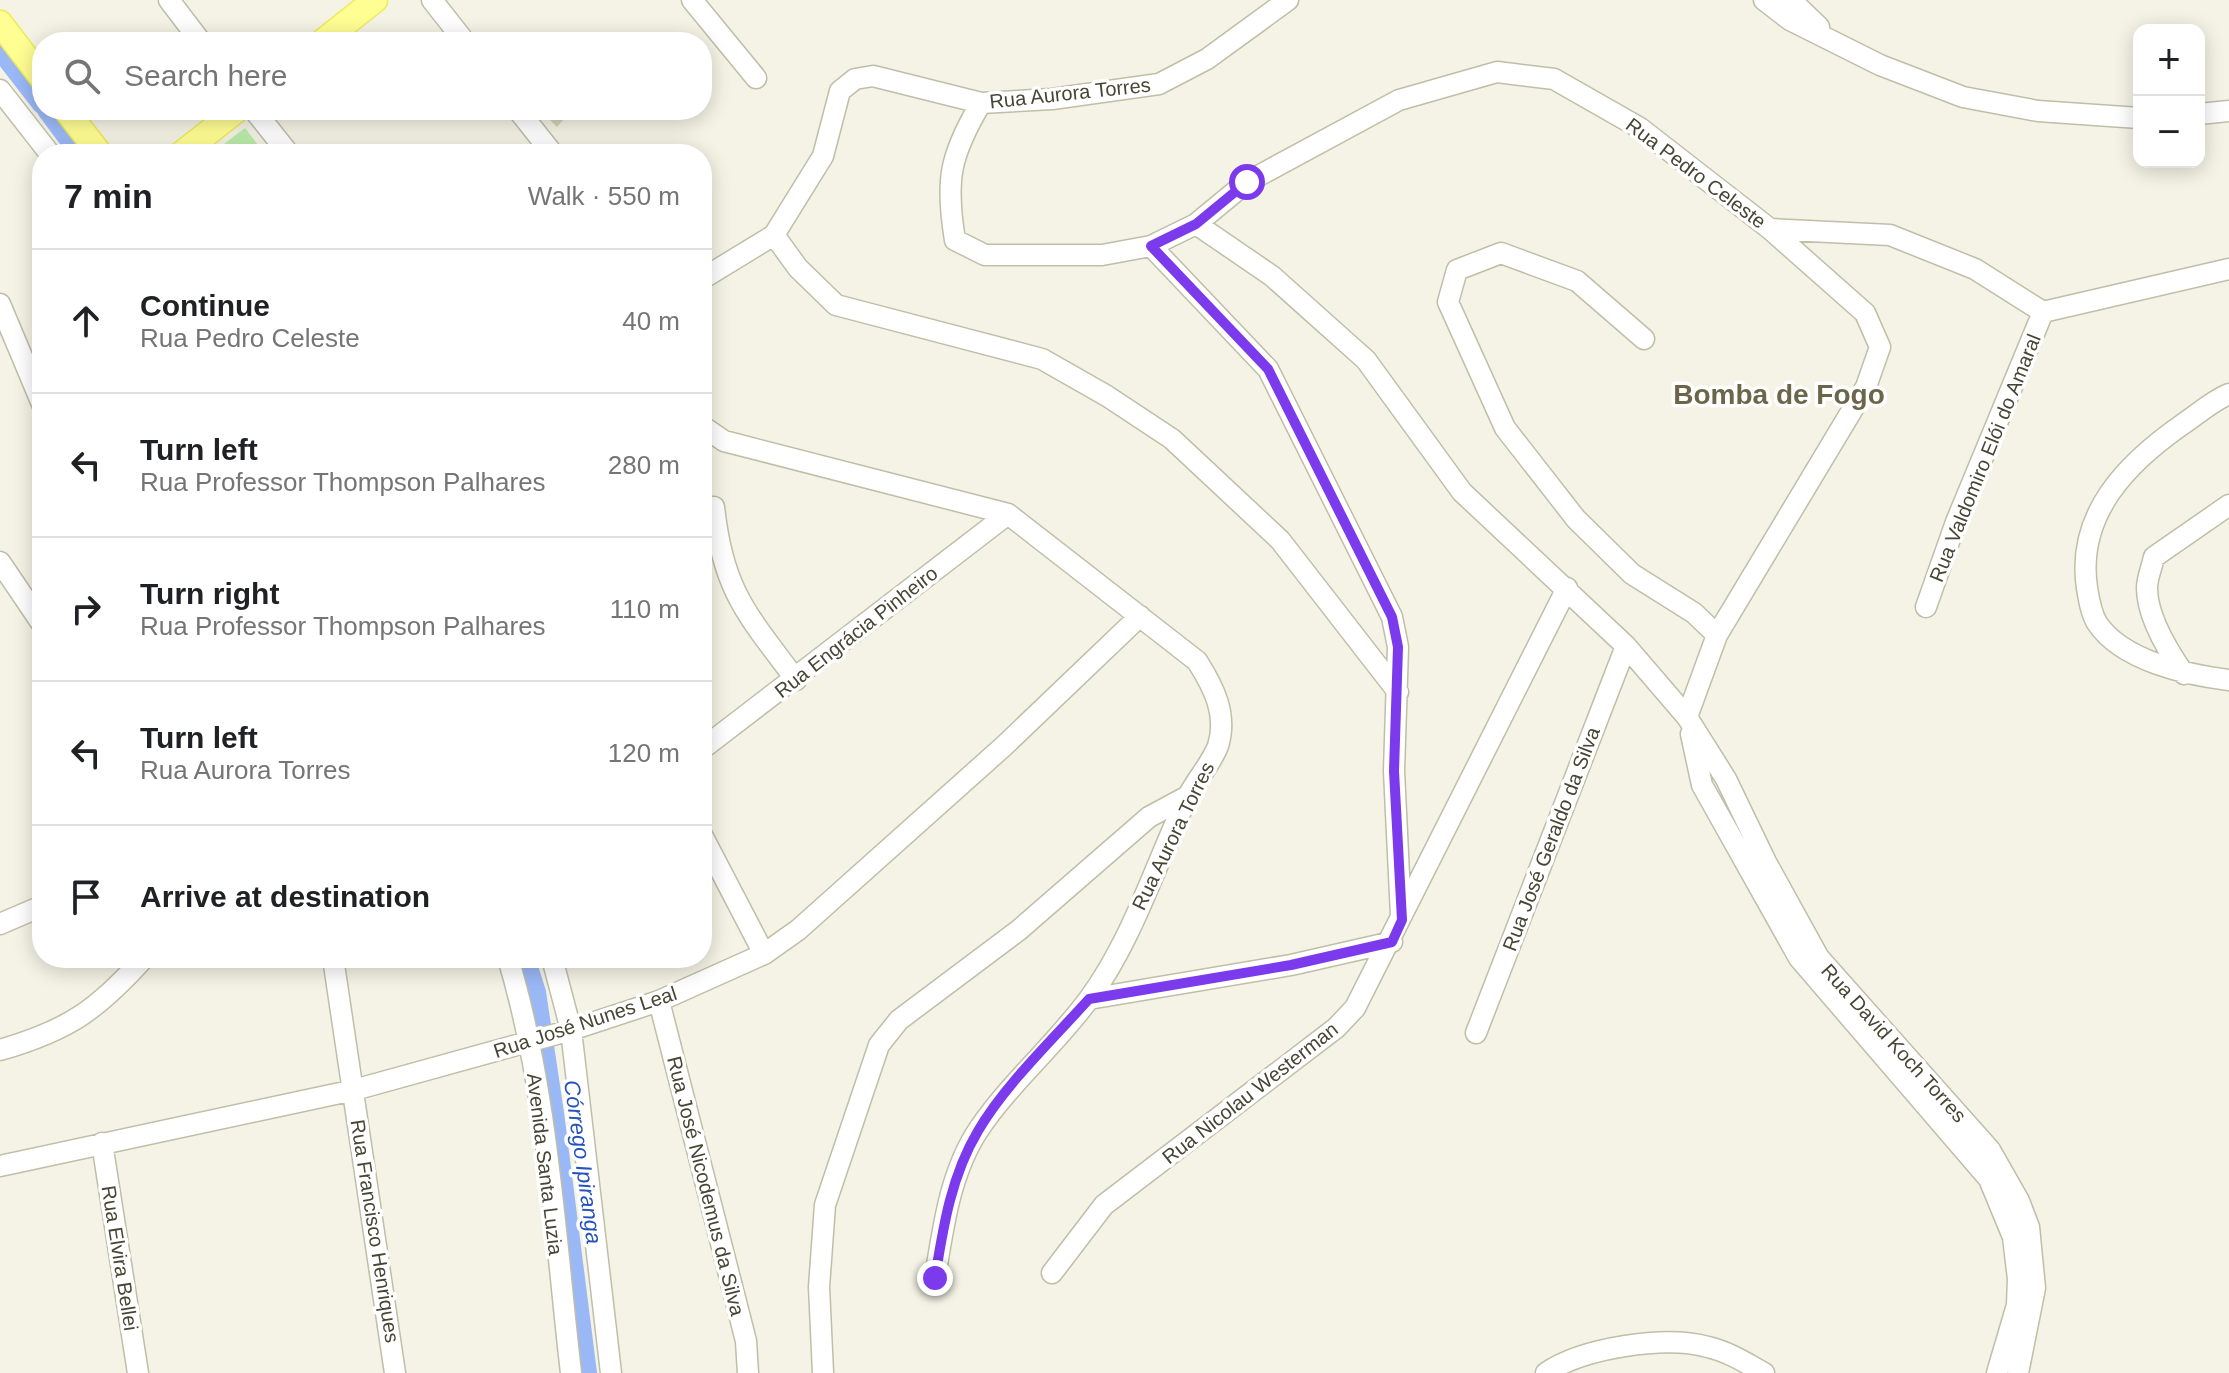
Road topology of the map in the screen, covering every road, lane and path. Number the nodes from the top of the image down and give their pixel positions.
1 (375, 0) edge
2 (432, 0) edge
3 (692, 0) edge
4 (1288, 0) edge
5 (1764, 0) edge
6 (1791, 0) edge
7 (178, 3) edge
8 (0, 23) edge
9 (195, 32) edge
10 (335, 32) edge
11 (457, 32) edge
12 (1831, 38) junction
13 (32, 65) edge
14 (756, 78) dead end
15 (0, 90) edge
16 (981, 103) junction
17 (2229, 111) edge
18 (2205, 113) edge
19 (2133, 118) edge
20 (74, 120) edge
21 (224, 120) edge
22 (262, 120) edge
23 (526, 120) edge
24 (42, 144) edge
25 (92, 144) edge
26 (194, 144) edge
27 (281, 144) edge
28 (545, 144) edge
29 (1196, 224) junction
30 (1770, 229) junction
31 (774, 235) junction
32 (1151, 246) junction
33 (2229, 269) edge
34 (712, 273) edge
35 (0, 304) edge
36 (2043, 312) junction
37 (1644, 339) dead end
38 (32, 380) edge
39 (2229, 394) edge
40 (712, 433) edge
41 (2229, 505) edge
42 (714, 507) dead end
43 (1008, 514) junction
44 (0, 562) edge
45 (1567, 588) junction
46 (1926, 607) dead end
47 (32, 609) edge
48 (1140, 616) junction
49 (1717, 635) junction
50 (1626, 646) junction
51 (2184, 674) junction
52 (796, 680) junction
53 (2229, 680) edge
54 (1398, 692) junction
55 (1688, 722) junction
56 (712, 742) edge
57 (1188, 796) junction
58 (712, 854) edge
59 (32, 910) edge
60 (1402, 920) junction
61 (0, 924) edge
62 (1392, 942) junction
63 (764, 954) junction
64 (135, 968) edge
65 (335, 968) edge
66 (511, 968) edge
67 (554, 968) edge
68 (1089, 999) junction
69 (659, 1001) junction
70 (567, 1031) junction
71 (1476, 1033) dead end
72 (535, 1040) junction
73 (0, 1050) edge
74 (354, 1090) junction
75 (102, 1143) junction
76 (0, 1166) edge
77 (1052, 1273) dead end
78 (935, 1278) dead end
79 (138, 1373) edge
80 (395, 1373) edge
81 (571, 1373) edge
82 (611, 1373) edge
83 (748, 1373) edge
84 (823, 1373) edge
85 (1546, 1373) edge
86 (1764, 1373) edge
87 (1997, 1373) edge
88 (2018, 1373) edge

1 - 10 main road
2 - 11 street
3 - 14 street
4 - 16 street, Rua Aurora Torres
5 - 12 street
6 - 12 street
7 - 9 street
8 - 13 main road
12 - 19 street
15 - 24 street
16 - 31 street, Rua Aurora Torres
16 - 32 street, Rua Pedro Celeste
17 - 18 street
20 - 25 main road
21 - 26 main road
22 - 27 street
23 - 28 street
29 - 30 street, Rua Pedro Celeste
29 - 32 street, Rua Pedro Celeste
29 - 45 street, Rua David Koch Torres
30 - 36 street, Rua Valdomiro Elói do Amaral
30 - 49 street, Rua Pedro Celeste
31 - 34 street, Rua Aurora Torres
31 - 54 street
32 - 54 street
33 - 36 street
35 - 38 street
36 - 46 street, Rua Valdomiro Elói do Amaral
37 - 49 street
39 - 51 street
40 - 43 street, Rua Aurora Torres
41 - 51 street
42 - 52 street
43 - 48 street, Rua Aurora Torres
43 - 52 street, Rua Engrácia Pinheiro
44 - 47 street
45 - 50 street, Rua David Koch Torres
45 - 60 street, Rua Nicolau Westerman
48 - 57 street, Rua Aurora Torres
48 - 63 street, Rua José Nunes Leal
49 - 55 street, Rua Pedro Celeste
50 - 55 street, Rua David Koch Torres
50 - 71 street, Rua José Geraldo da Silva
51 - 53 street
52 - 56 street, Rua Engrácia Pinheiro
54 - 60 street
55 - 87 street, Rua David Koch Torres
55 - 88 street, Rua David Koch Torres
57 - 68 street, Rua Aurora Torres
57 - 84 street
58 - 63 street
59 - 61 street
60 - 62 street, Rua Nicolau Westerman
62 - 68 street
62 - 77 street, Rua Nicolau Westerman
63 - 69 street, Rua José Nunes Leal
64 - 73 street
65 - 74 street, Rua Francisco Henriques
66 - 72 street, Avenida Santa Luzia
67 - 70 street, Avenida Santa Luzia
68 - 78 street, Rua Aurora Torres
69 - 70 street, Rua José Nunes Leal
69 - 83 street, Rua José Nicodemus da Silva
70 - 72 street, Rua José Nunes Leal
70 - 82 street, Avenida Santa Luzia
72 - 74 street, Rua José Nunes Leal
72 - 81 street, Avenida Santa Luzia
74 - 75 street, Rua José Nunes Leal
74 - 80 street, Rua Francisco Henriques
75 - 76 street, Rua José Nunes Leal
75 - 79 street, Rua Elvira Bellei
85 - 86 street

